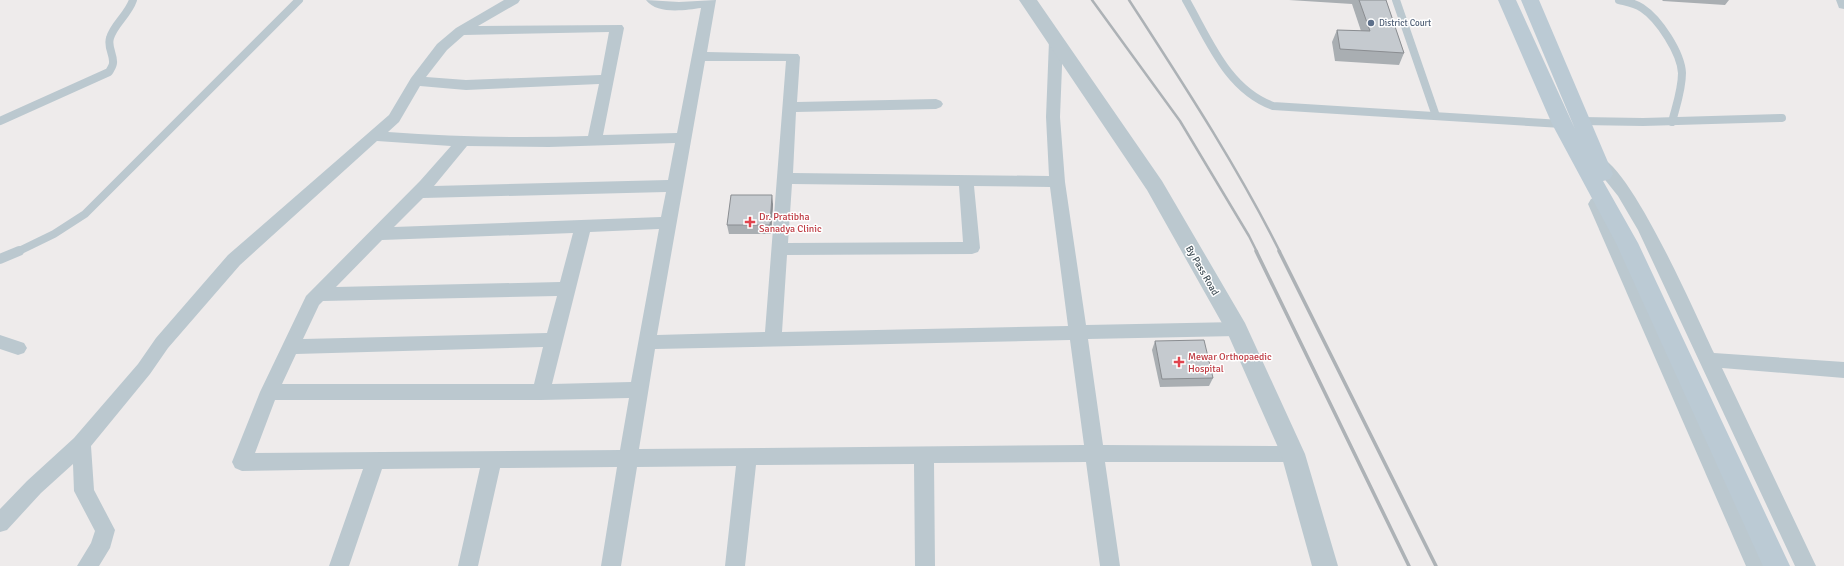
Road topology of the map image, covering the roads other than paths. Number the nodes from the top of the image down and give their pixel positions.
1 (133, 0) edge
2 (300, 0) edge
3 (513, 0) edge
4 (653, 0) edge
5 (1028, 0) edge
6 (1186, 0) edge
7 (1396, 0) edge
8 (1507, 0) edge
9 (1530, 0) edge
10 (1619, 0) edge
11 (708, 2) edge
12 (461, 31) junction
13 (1056, 41) junction
14 (698, 56) junction
15 (1535, 64) junction
16 (1557, 65) junction
17 (607, 79) junction
18 (416, 81) junction
19 (936, 104) dead end
20 (790, 107) junction
21 (1436, 116) junction
22 (1782, 118) dead end
23 (0, 121) edge
24 (1581, 121) junction
25 (1672, 122) junction
26 (1562, 124) junction
27 (373, 136) junction
28 (682, 138) junction
29 (596, 140) junction
30 (463, 141) junction
31 (1596, 171) junction
32 (785, 178) junction
33 (966, 181) junction
34 (1057, 182) junction
35 (674, 186) junction
36 (419, 192) junction
37 (667, 223) junction
38 (583, 226) junction
39 (377, 234) junction
40 (779, 249) junction
41 (0, 259) edge
42 (567, 290) junction
43 (318, 294) junction
44 (1237, 329) junction
45 (1077, 332) junction
46 (773, 339) junction
47 (554, 340) junction
48 (0, 342) edge
49 (647, 342) junction
50 (291, 347) junction
51 (18, 348) dead end
52 (1709, 360) junction
53 (1844, 370) edge
54 (640, 390) junction
55 (269, 392) junction
56 (541, 392) junction
57 (81, 444) junction
58 (1095, 453) junction
59 (1293, 454) junction
60 (924, 455) junction
61 (747, 458) junction
62 (629, 459) junction
63 (492, 460) junction
64 (374, 462) junction
65 (0, 523) edge
66 (87, 566) edge
67 (339, 566) edge
68 (468, 566) edge
69 (611, 566) edge
70 (735, 566) edge
71 (925, 566) edge
72 (1110, 566) edge
73 (1325, 566) edge
74 (1759, 566) edge
75 (1778, 566) edge
76 (1806, 566) edge

1 - 23 lane
2 - 41 lane
3 - 12 street
4 - 11 street
5 - 13 street, By Pass Road
6 - 21 lane
7 - 21 lane
8 - 15 main road
9 - 16 main road
10 - 25 lane
11 - 14 street
12 - 17 street
12 - 18 street
13 - 34 street
13 - 44 street, By Pass Road
14 - 20 street
14 - 28 street
15 - 16 main road
15 - 26 main road
16 - 24 main road
17 - 18 street
17 - 29 street
18 - 27 street
19 - 20 street
20 - 32 street
21 - 26 lane
22 - 25 lane
24 - 25 lane
24 - 31 main road
26 - 31 main road
27 - 30 street
27 - 57 street
28 - 29 street
28 - 35 street
29 - 30 street
30 - 36 street
31 - 52 street
31 - 74 street
31 - 75 main road
32 - 33 street
32 - 40 street
33 - 34 street
33 - 40 street
34 - 45 street
35 - 36 street
35 - 37 street
36 - 39 street
37 - 38 street
37 - 49 street
38 - 39 street
38 - 42 street
39 - 43 street
40 - 46 street
42 - 43 street
42 - 47 street
43 - 50 street
44 - 45 street
44 - 59 street, By Pass Road
45 - 46 street
45 - 58 street
46 - 49 street
47 - 50 street
47 - 56 street
48 - 51 street
49 - 54 street
50 - 55 street
52 - 53 street
52 - 76 street
54 - 56 street
54 - 62 street
55 - 56 street
55 - 64 street
57 - 65 street
57 - 66 street
58 - 59 street
58 - 60 street
58 - 72 street
59 - 73 street, By Pass Road
60 - 61 street
60 - 71 street
61 - 62 street
61 - 70 street
62 - 63 street
62 - 69 street
63 - 64 street
63 - 68 street
64 - 67 street

